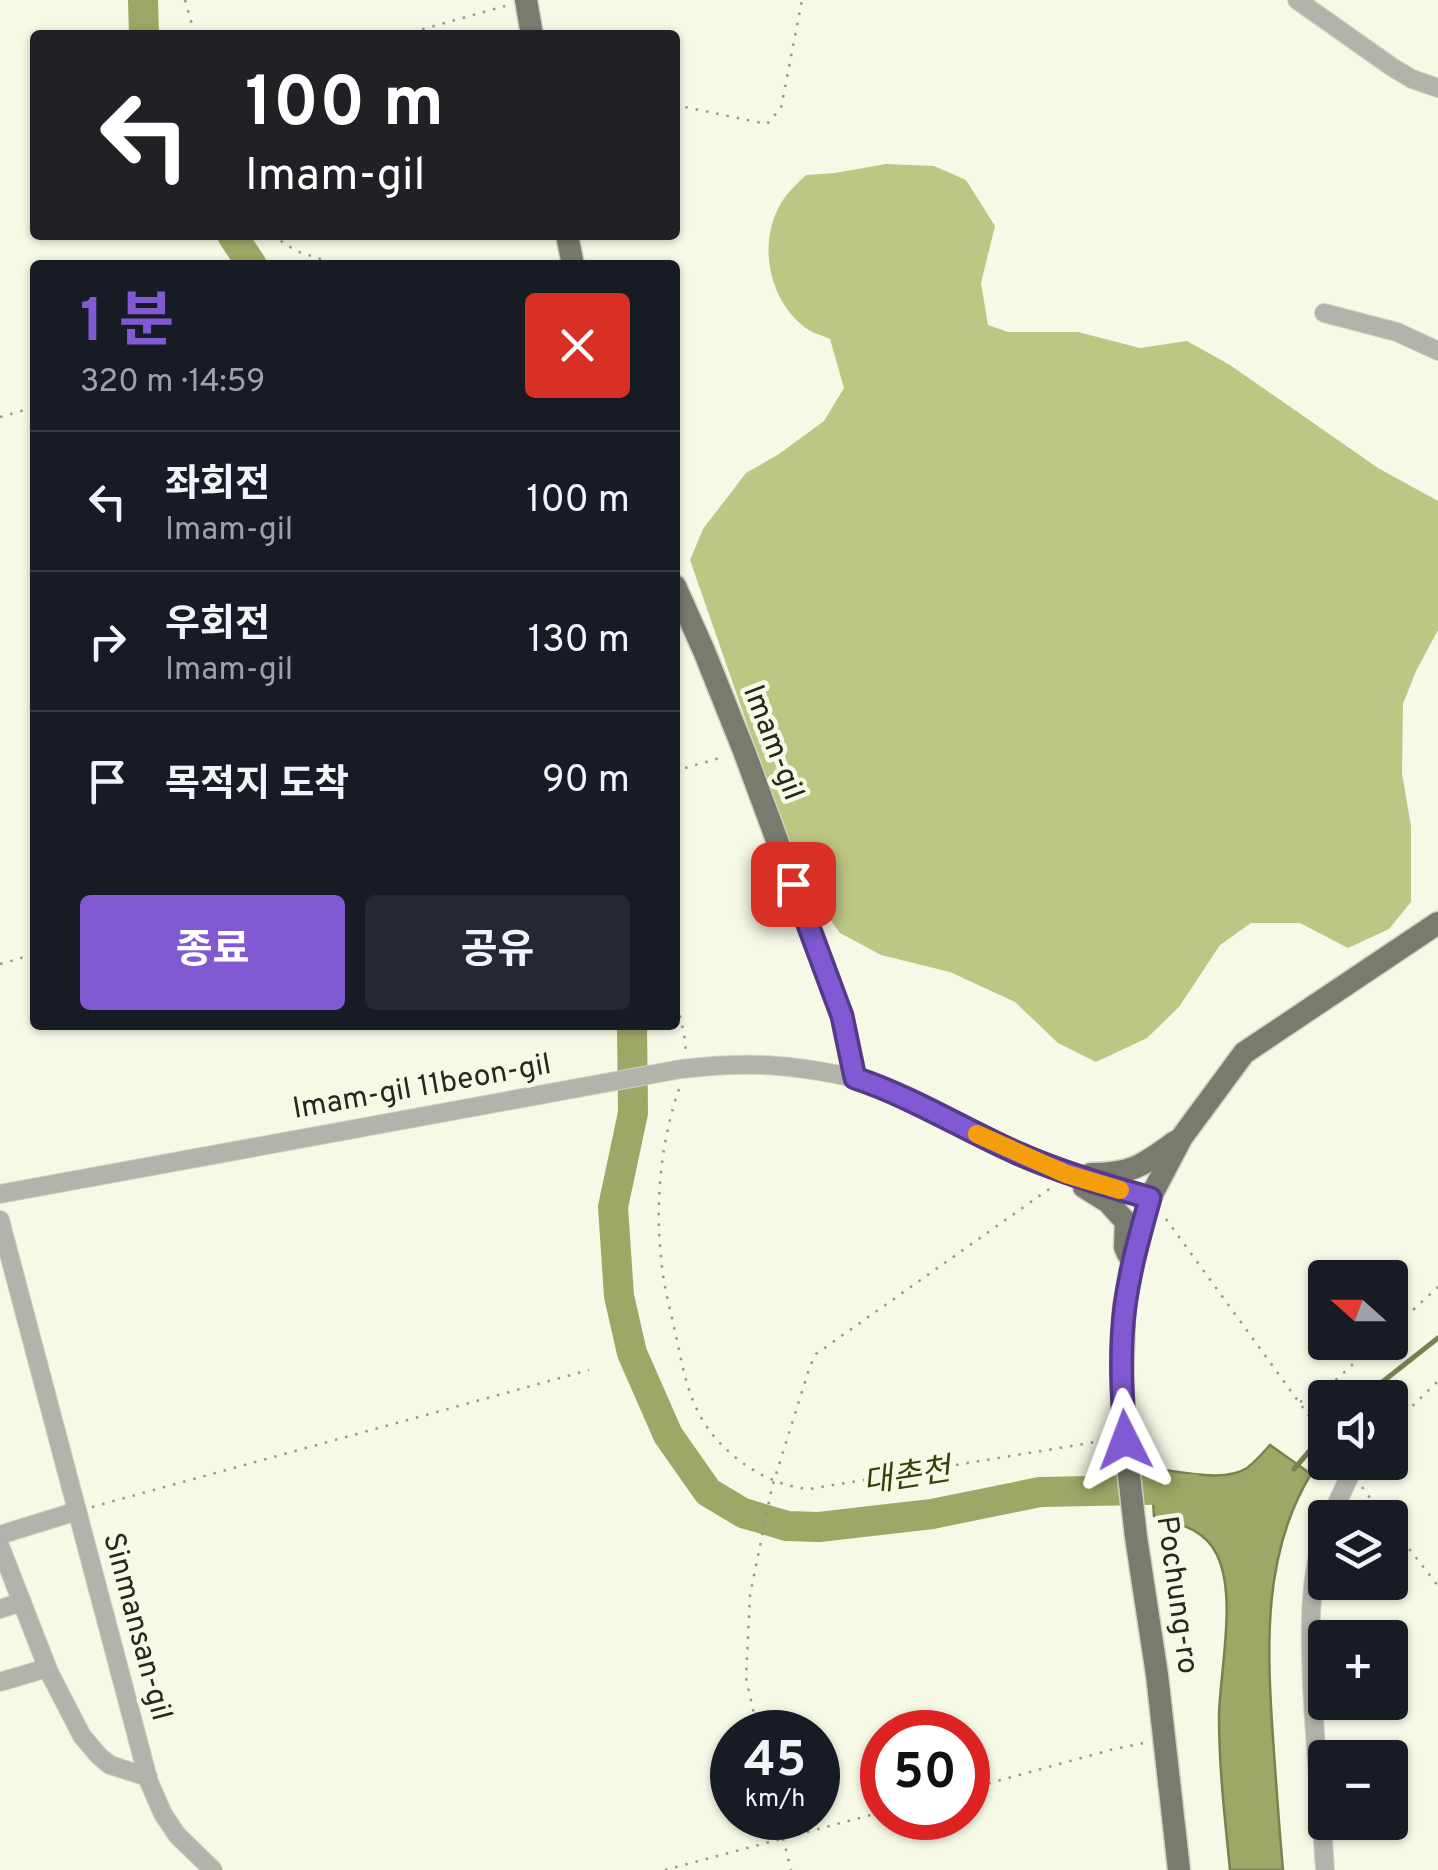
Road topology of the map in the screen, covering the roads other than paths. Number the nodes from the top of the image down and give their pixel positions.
1 (1297, 0) edge
2 (526, 1) edge
3 (531, 30) edge
4 (1438, 88) edge
5 (1324, 313) dead end
6 (1438, 351) edge
7 (680, 597) edge
8 (1438, 923) edge
9 (855, 1078) junction
10 (1182, 1137) junction
11 (1066, 1174) junction
12 (0, 1194) edge
13 (1150, 1198) junction
14 (0, 1220) edge
15 (1132, 1263) junction
16 (76, 1511) junction
17 (0, 1535) edge
18 (0, 1546) edge
19 (1312, 1600) edge
20 (22, 1602) junction
21 (0, 1609) edge
22 (47, 1668) junction
23 (0, 1682) edge
24 (148, 1777) junction
25 (212, 1870) edge
26 (1180, 1870) edge
27 (1325, 1870) edge

1 - 4 street
2 - 3 main road
5 - 6 street
7 - 9 main road, Imam-gil
8 - 10 main road, Pochung-ro
9 - 11 main road
9 - 12 street, Imam-gil 11beon-gil
10 - 11 main road
10 - 13 main road, Pochung-ro
11 - 13 main road
11 - 15 main road
13 - 15 main road, Pochung-ro
14 - 16 street
15 - 26 main road, Pochung-ro
16 - 17 street, Sinmansan-gil
16 - 24 street, Sinmansan-gil
18 - 20 street
19 - 27 street
20 - 21 street
20 - 22 street
22 - 23 street
22 - 24 street
24 - 25 street, Sinmansan-gil

